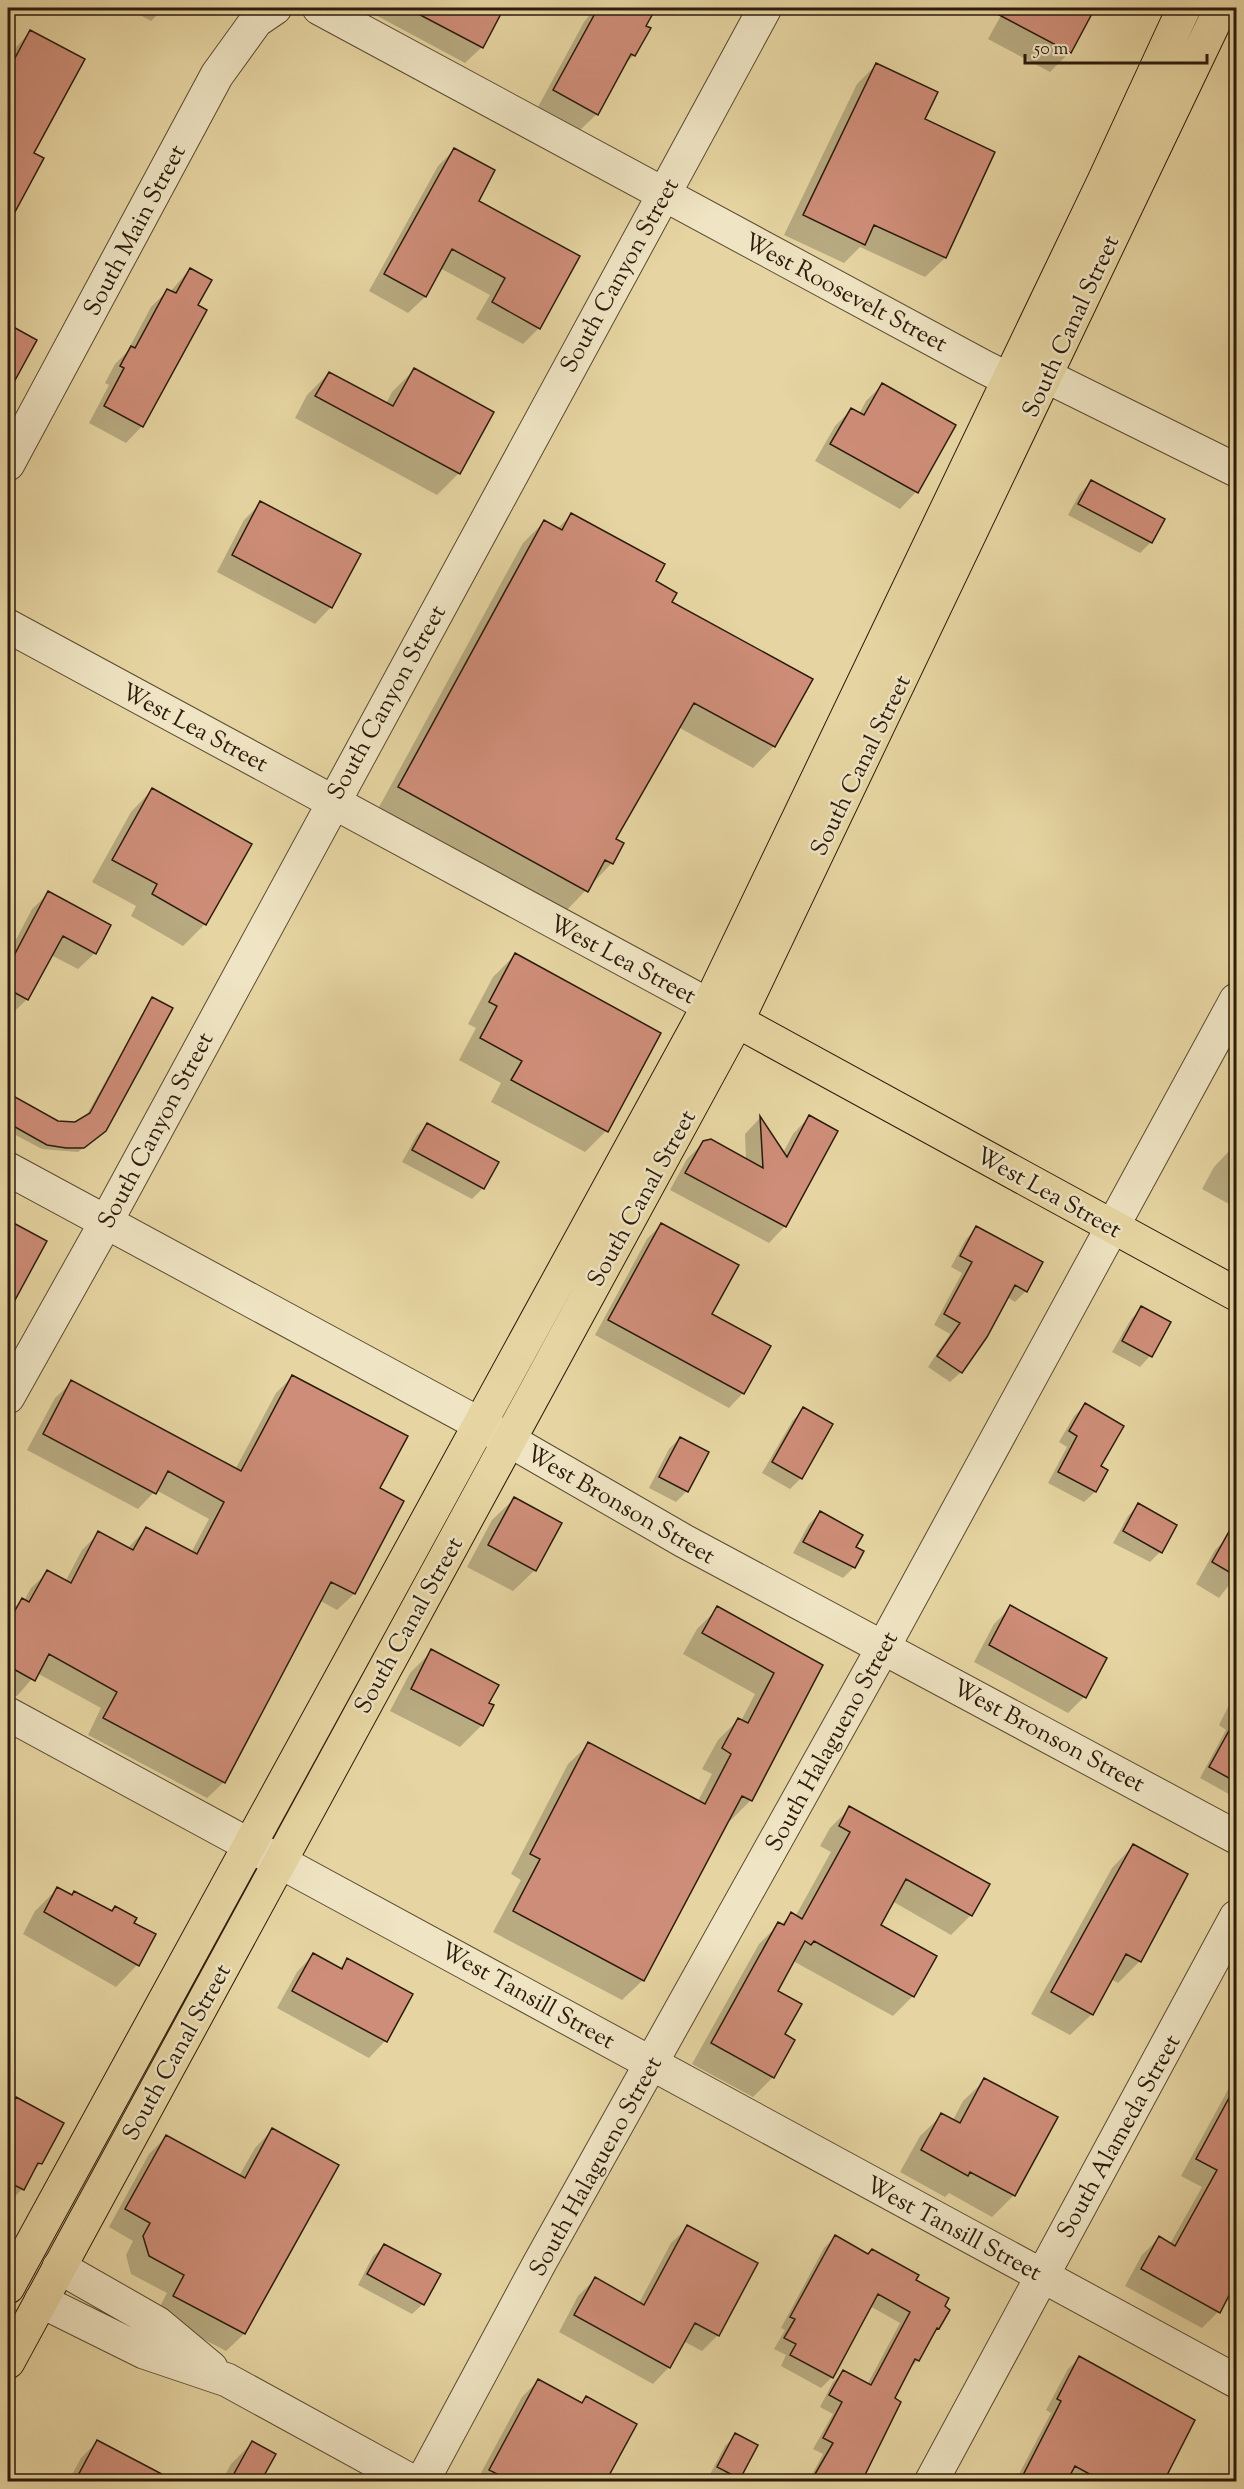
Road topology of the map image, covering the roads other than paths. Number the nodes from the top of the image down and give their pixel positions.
1 (275, 8) edge
2 (319, 8) edge
3 (765, 8) edge
4 (1184, 8) edge
5 (1221, 8) edge
6 (663, 194) junction
7 (1046, 376) junction
8 (1008, 379) junction
9 (8, 464) edge
10 (1236, 470) edge
11 (8, 626) edge
12 (332, 802) junction
13 (1236, 1000) edge
14 (709, 1005) junction
15 (737, 1021) junction
16 (8, 1169) edge
17 (106, 1222) junction
18 (1112, 1227) junction
19 (1236, 1294) edge
20 (8, 1397) edge
21 (479, 1424) junction
22 (509, 1440) junction
23 (884, 1646) junction
24 (8, 1714) edge
25 (1236, 1837) edge
26 (249, 1843) junction
27 (280, 1861) junction
28 (1236, 1917) edge
29 (653, 2063) junction
30 (17, 2244) edge
31 (58, 2266) junction
32 (1042, 2275) junction
33 (8, 2287) edge
34 (8, 2299) edge
35 (41, 2301) junction
36 (8, 2362) edge
37 (227, 2380) junction
38 (1236, 2381) edge
39 (413, 2481) edge
40 (422, 2481) edge
41 (931, 2481) edge

1 - 9 street, South Main Street
2 - 6 street, West Roosevelt Street
3 - 6 street, South Canyon Street
4 - 8 main road, South Canal Street
5 - 7 main road, South Canal Street
6 - 8 street, West Roosevelt Street
6 - 12 street, South Canyon Street
7 - 8 street
7 - 10 street
7 - 15 main road, South Canal Street
8 - 14 main road, South Canal Street
11 - 12 street, West Lea Street
12 - 14 street, West Lea Street
12 - 17 street, South Canyon Street
13 - 18 street, South Halagueno Street
14 - 15 street, West Lea Street
14 - 21 main road, South Canal Street
15 - 18 main road, West Lea Street
15 - 22 main road, South Canal Street
16 - 17 street, West Bronson Street
17 - 20 street, South Canyon Street
17 - 21 street, West Bronson Street
18 - 19 main road, West Lea Street
18 - 23 street, South Halagueno Street
21 - 22 street, West Bronson Street
21 - 26 main road, South Canal Street
22 - 23 street, West Bronson Street
22 - 27 main road, South Canal Street
23 - 25 street, West Bronson Street
23 - 29 street, South Halagueno Street
24 - 26 street, West Tansill Street
26 - 27 street, West Tansill Street
26 - 30 main road, South Canal Street
27 - 29 street, West Tansill Street
27 - 31 main road, South Canal Street
28 - 32 street, South Alameda Street
29 - 32 street, West Tansill Street
29 - 40 street, South Halagueno Street
30 - 31 main road
30 - 33 main road, South Canal Street
31 - 35 main road, South Canal Street
31 - 37 street
32 - 38 street, West Tansill Street
32 - 41 street, South Alameda Street
34 - 35 main road
35 - 36 main road, South Canal Street
35 - 37 street
37 - 39 street

